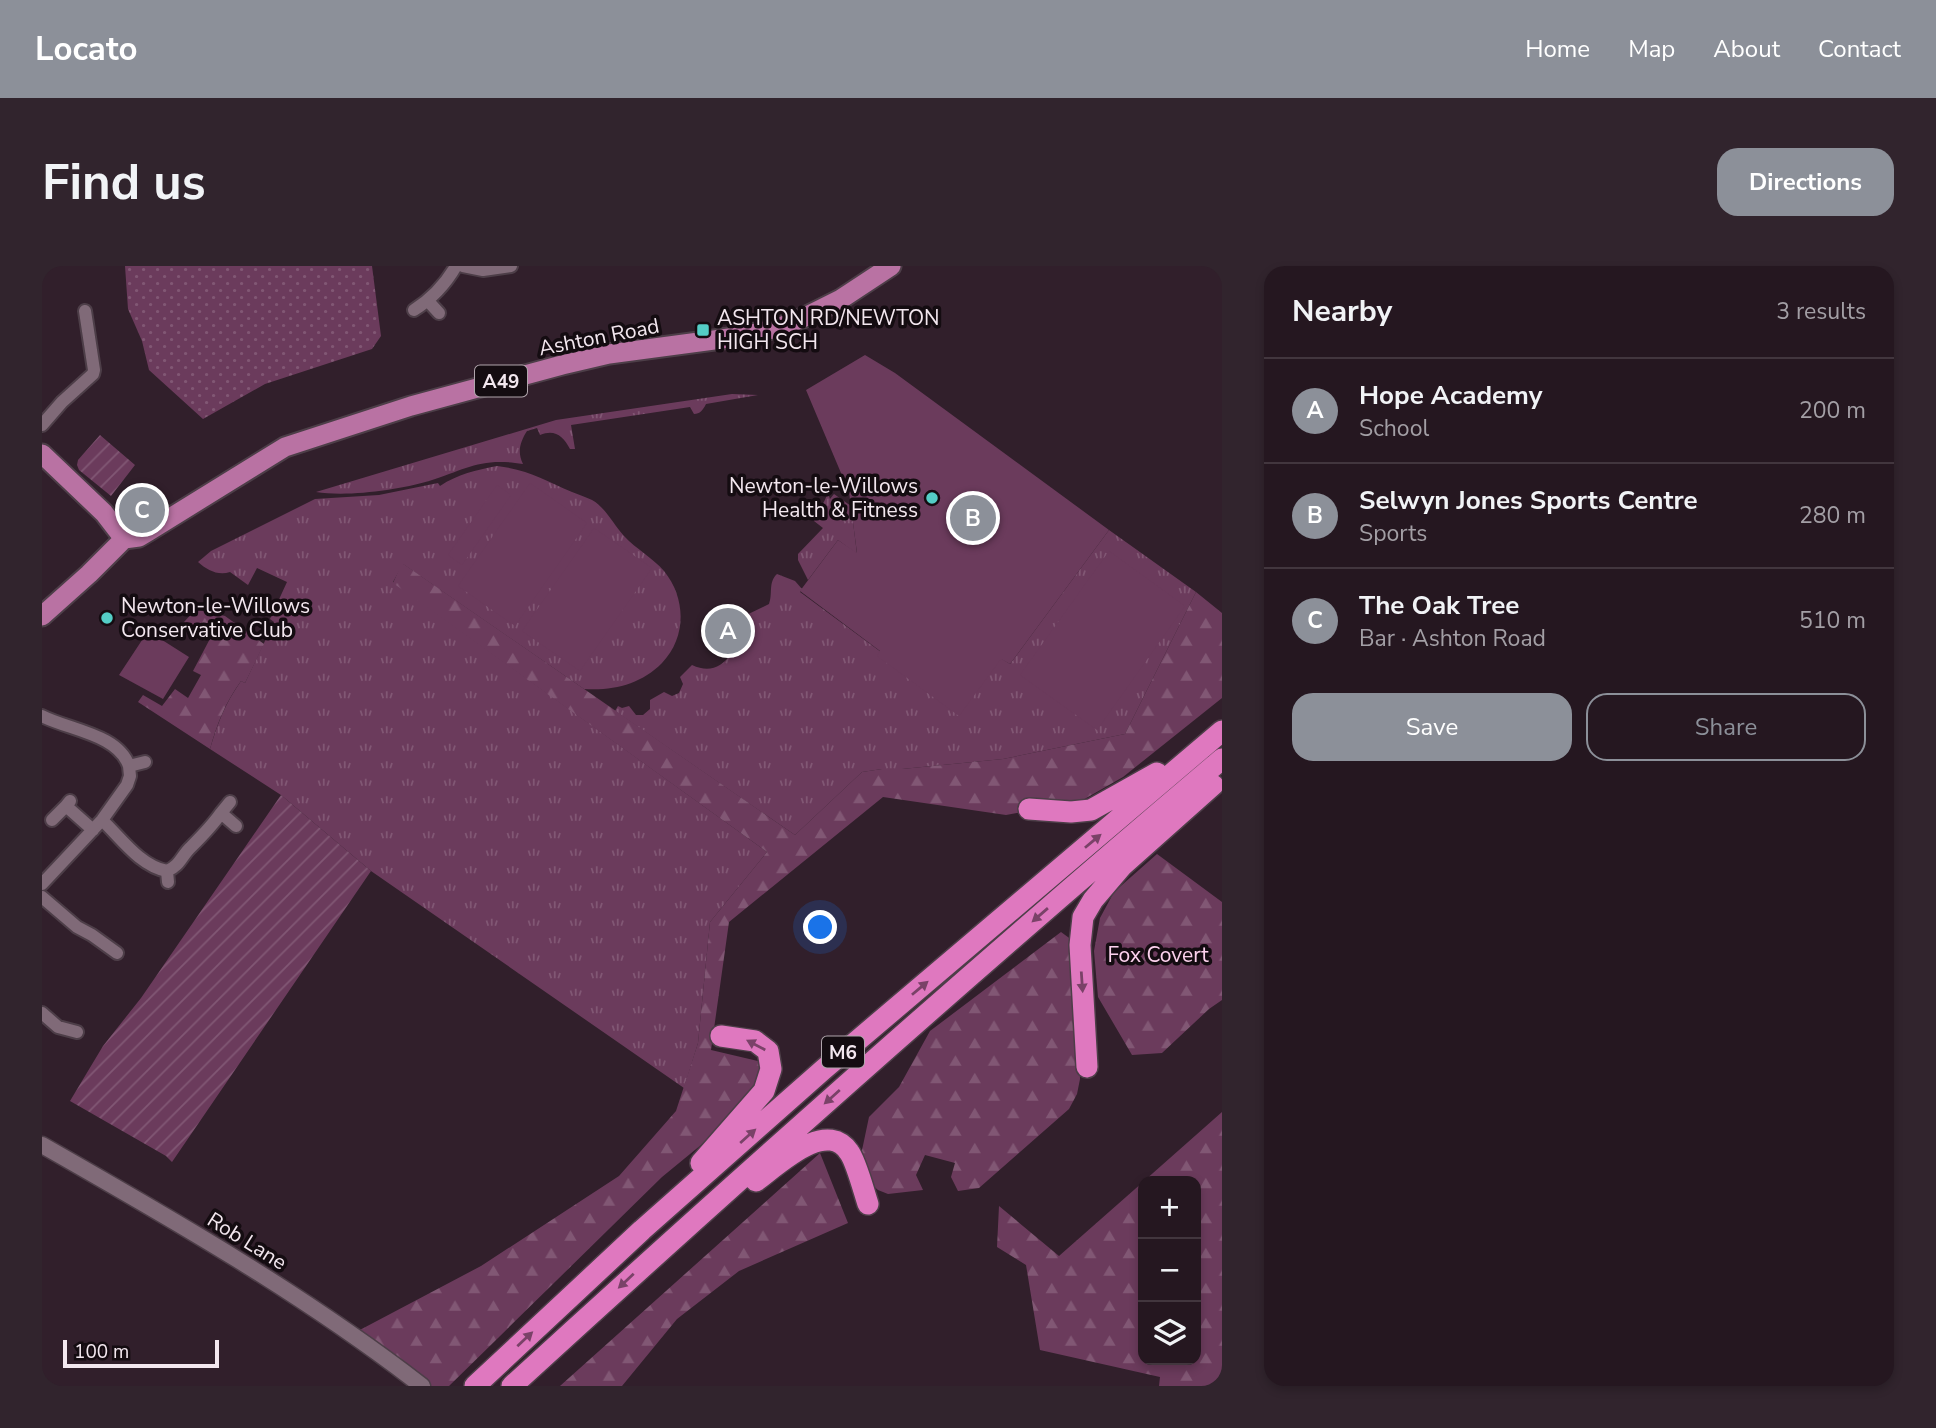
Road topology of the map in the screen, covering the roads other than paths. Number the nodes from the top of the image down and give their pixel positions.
1 (456, 266) edge
2 (463, 266) edge
3 (511, 266) edge
4 (891, 266) edge
5 (428, 301) junction
6 (414, 310) dead end
7 (85, 311) dead end
8 (439, 313) dead end
9 (42, 425) edge
10 (44, 460) edge
11 (124, 539) junction
12 (42, 616) edge
13 (42, 716) edge
14 (1222, 731) edge
15 (1205, 745) junction
16 (1222, 759) edge
17 (145, 762) dead end
18 (129, 766) junction
19 (1222, 776) edge
20 (230, 802) dead end
21 (1029, 809) dead end
22 (221, 813) junction
23 (52, 820) dead end
24 (97, 825) junction
25 (236, 825) dead end
26 (42, 884) edge
27 (42, 897) edge
28 (117, 953) dead end
29 (42, 1013) edge
30 (77, 1032) dead end
31 (721, 1035) dead end
32 (1087, 1067) dead end
33 (42, 1145) edge
34 (868, 1204) dead end
35 (642, 1230) junction
36 (662, 1248) junction
37 (422, 1386) edge
38 (475, 1386) edge
39 (512, 1386) edge

1 - 5 street
2 - 3 street
4 - 11 main road, Ashton Road / A49
5 - 6 street
5 - 8 street
7 - 9 street
10 - 11 main road
11 - 12 main road, A49
13 - 18 street
14 - 15 highway, M6
15 - 21 highway
35 -> 15 highway, M6
16 -> 36 highway, M6
17 - 18 street
18 - 24 street
19 -> 32 highway
20 - 22 street
22 - 24 street
22 - 25 street
23 - 24 street
24 - 26 street
27 - 28 street
29 - 30 street
35 -> 31 highway
33 - 37 street, Rob Lane
34 - 36 highway
38 -> 35 highway, M6
36 -> 39 highway, M6

